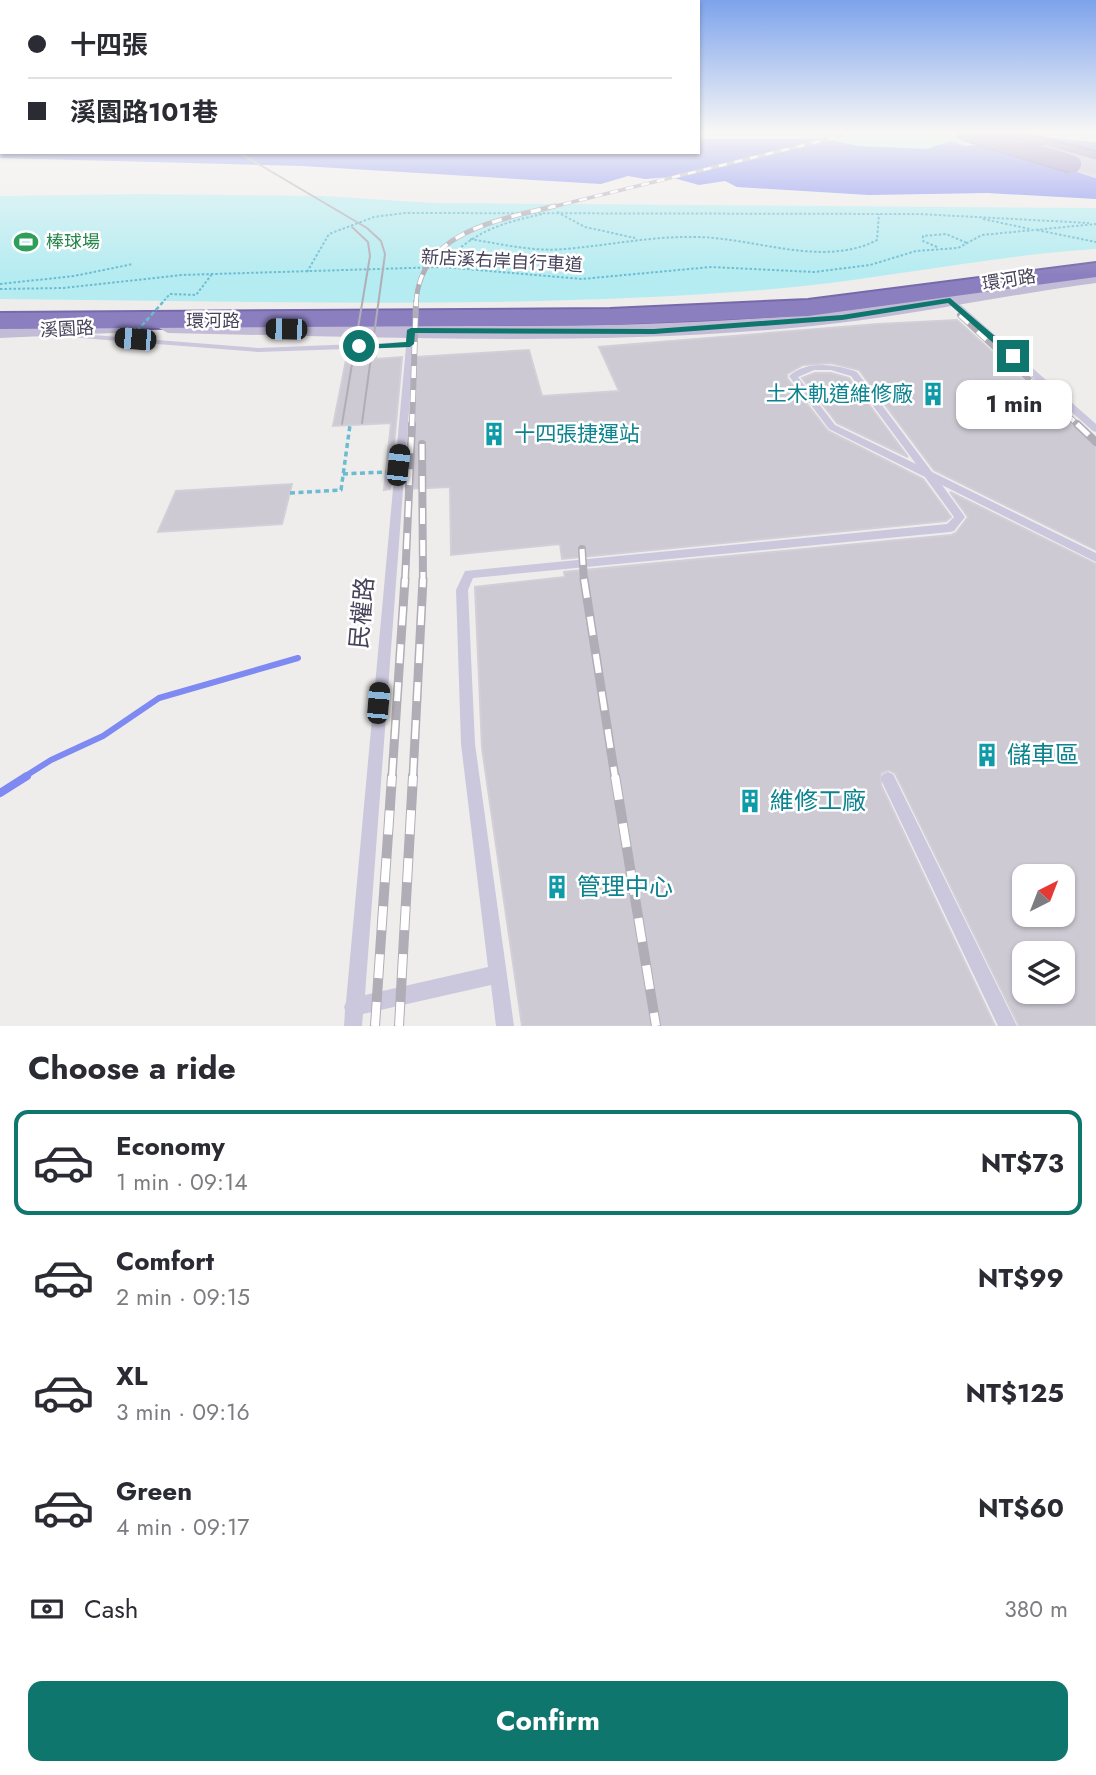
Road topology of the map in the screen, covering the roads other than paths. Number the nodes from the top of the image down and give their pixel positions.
1 (1096, 251) edge
2 (1096, 259) edge
3 (1096, 270) edge
4 (1096, 277) edge
5 (950, 300) junction
6 (691, 301) junction
7 (227, 321) junction
8 (1, 323) edge
9 (456, 330) junction
10 (410, 337) junction
11 (1096, 429) edge
12 (1096, 558) edge
13 (888, 779) dead end
14 (498, 974) junction
15 (353, 1007) junction
16 (353, 1026) edge
17 (505, 1026) edge
18 (1008, 1026) edge

1 - 6 highway
2 - 6 highway, 環河路
3 - 7 highway, 環河路
4 - 5 street, 溪園路
5 - 9 street, 溪園路
5 - 11 lane
6 - 8 highway, 環河路
7 - 8 highway, 環河路
7 - 9 lane
8 - 10 street, 溪園路
9 - 10 street, 溪園路
10 - 15 lane, 民權路
12 - 14 lane
13 - 18 lane
14 - 15 lane
14 - 17 lane
15 - 16 lane, 民權路

